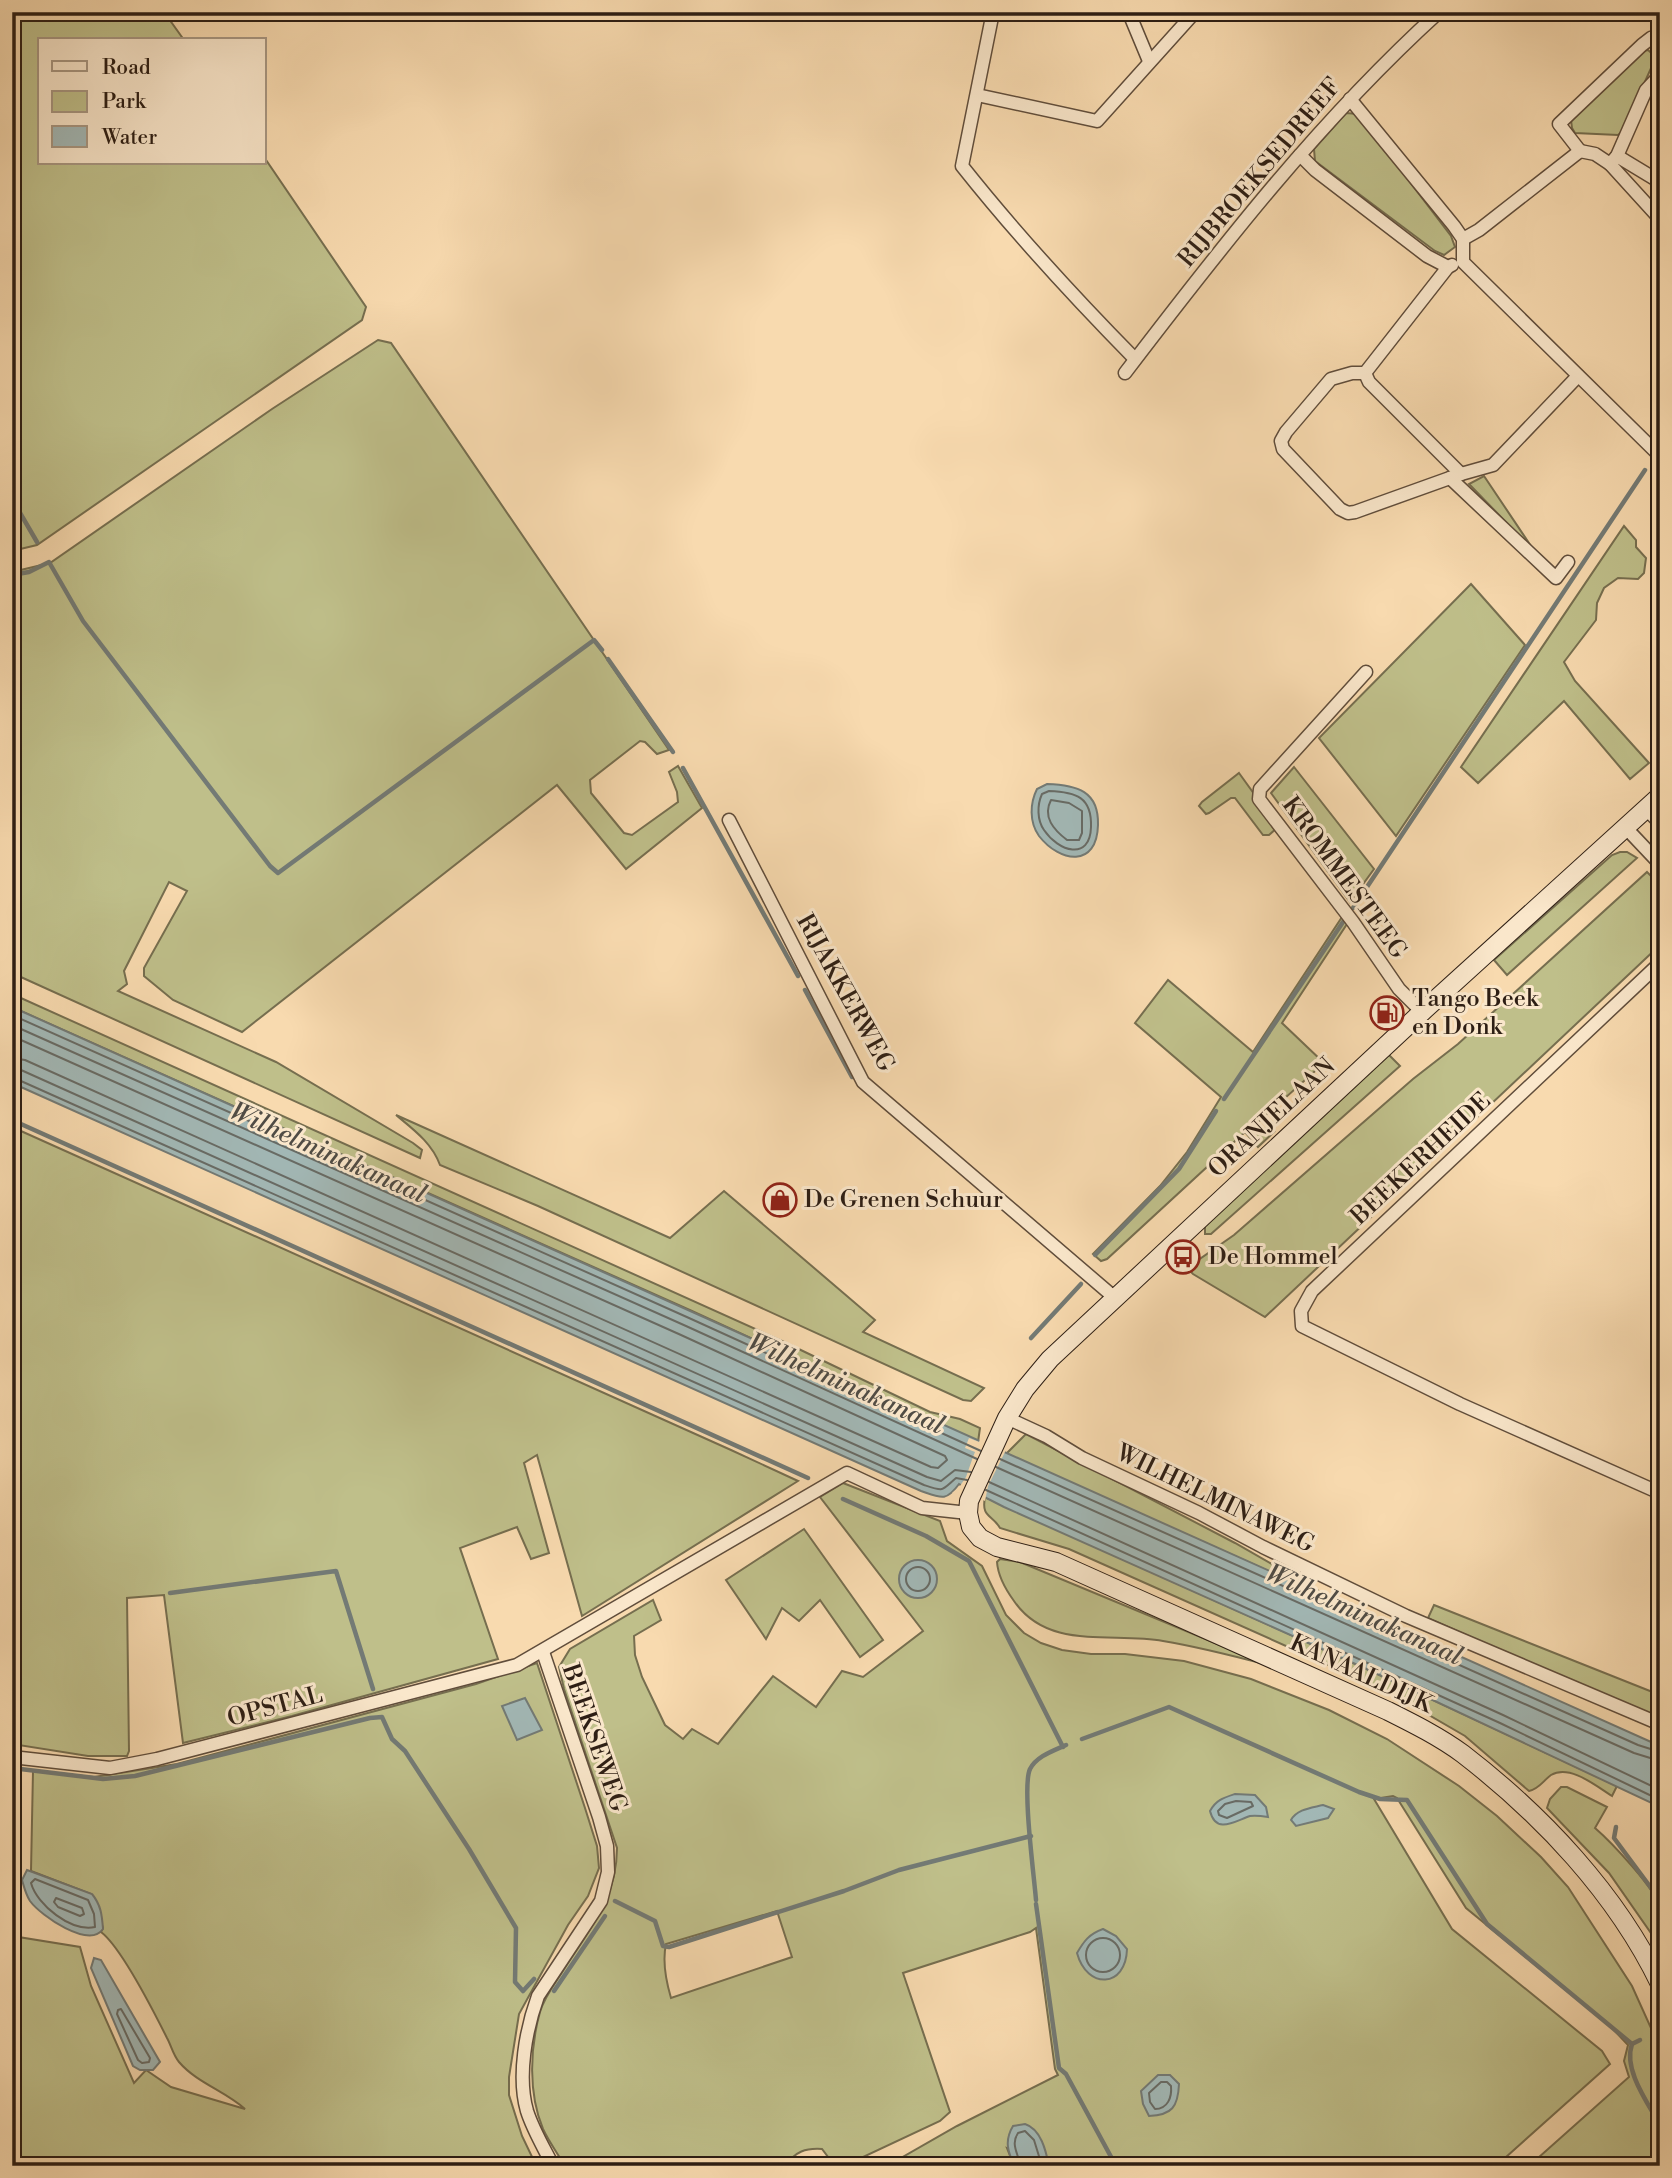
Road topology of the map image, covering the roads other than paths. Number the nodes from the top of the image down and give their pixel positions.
1 (993, 12) edge
2 (1125, 12) edge
3 (1195, 12) edge
4 (1439, 12) edge
5 (1660, 45) edge
6 (1149, 61) junction
7 (1660, 75) edge
8 (977, 95) junction
9 (1350, 99) junction
10 (1580, 151) junction
11 (1300, 155) junction
12 (1614, 160) junction
13 (1660, 182) edge
14 (1660, 219) edge
15 (1463, 239) junction
16 (1463, 262) junction
17 (1448, 267) junction
18 (1135, 359) junction
19 (1125, 373) dead end
20 (1365, 373) junction
21 (1578, 376) junction
22 (1660, 456) edge
23 (1456, 476) junction
24 (1568, 562) dead end
25 (1366, 672) dead end
26 (1660, 796) edge
27 (1646, 809) junction
28 (729, 820) dead end
29 (1660, 823) edge
30 (1626, 828) junction
31 (1660, 864) edge
32 (1660, 963) edge
33 (1422, 1012) junction
34 (1115, 1298) junction
35 (1007, 1418) junction
36 (1660, 1493) edge
37 (968, 1507) junction
38 (543, 1652) junction
39 (1660, 1724) edge
40 (12, 1757) edge
41 (1660, 1984) edge
42 (553, 2166) edge

1 - 8 street
2 - 6 street
3 - 6 street
4 - 9 street, RIJBROEKSEDREEF
5 - 10 street
6 - 8 street
7 - 12 street
8 - 18 street
9 - 11 street, RIJBROEKSEDREEF
9 - 15 street
10 - 12 street
10 - 15 street
11 - 17 street
11 - 18 street, RIJBROEKSEDREEF
12 - 13 street
12 - 14 street
15 - 16 street
16 - 17 street
16 - 21 street
17 - 20 street
18 - 19 street, RIJBROEKSEDREEF
20 - 23 street
20 - 23 street
21 - 22 street
21 - 23 street
23 - 24 street
25 - 33 street, KROMMESTEEG
26 - 27 main road, ORANJELAAN
27 - 29 street
27 - 30 main road, ORANJELAAN
28 - 34 street, RIJAKKERWEG
30 - 31 street
30 - 33 main road, ORANJELAAN
32 - 36 street, BEEKERHEIDE
33 - 34 main road, ORANJELAAN
34 - 35 main road, ORANJELAAN
35 - 37 main road, ORANJELAAN
35 - 39 street, WILHELMINAWEG
37 - 38 street, BEEKSEWEG
37 - 41 main road, KANAALDIJK
38 - 40 street, OPSTAL
38 - 42 street, BEEKSEWEG

